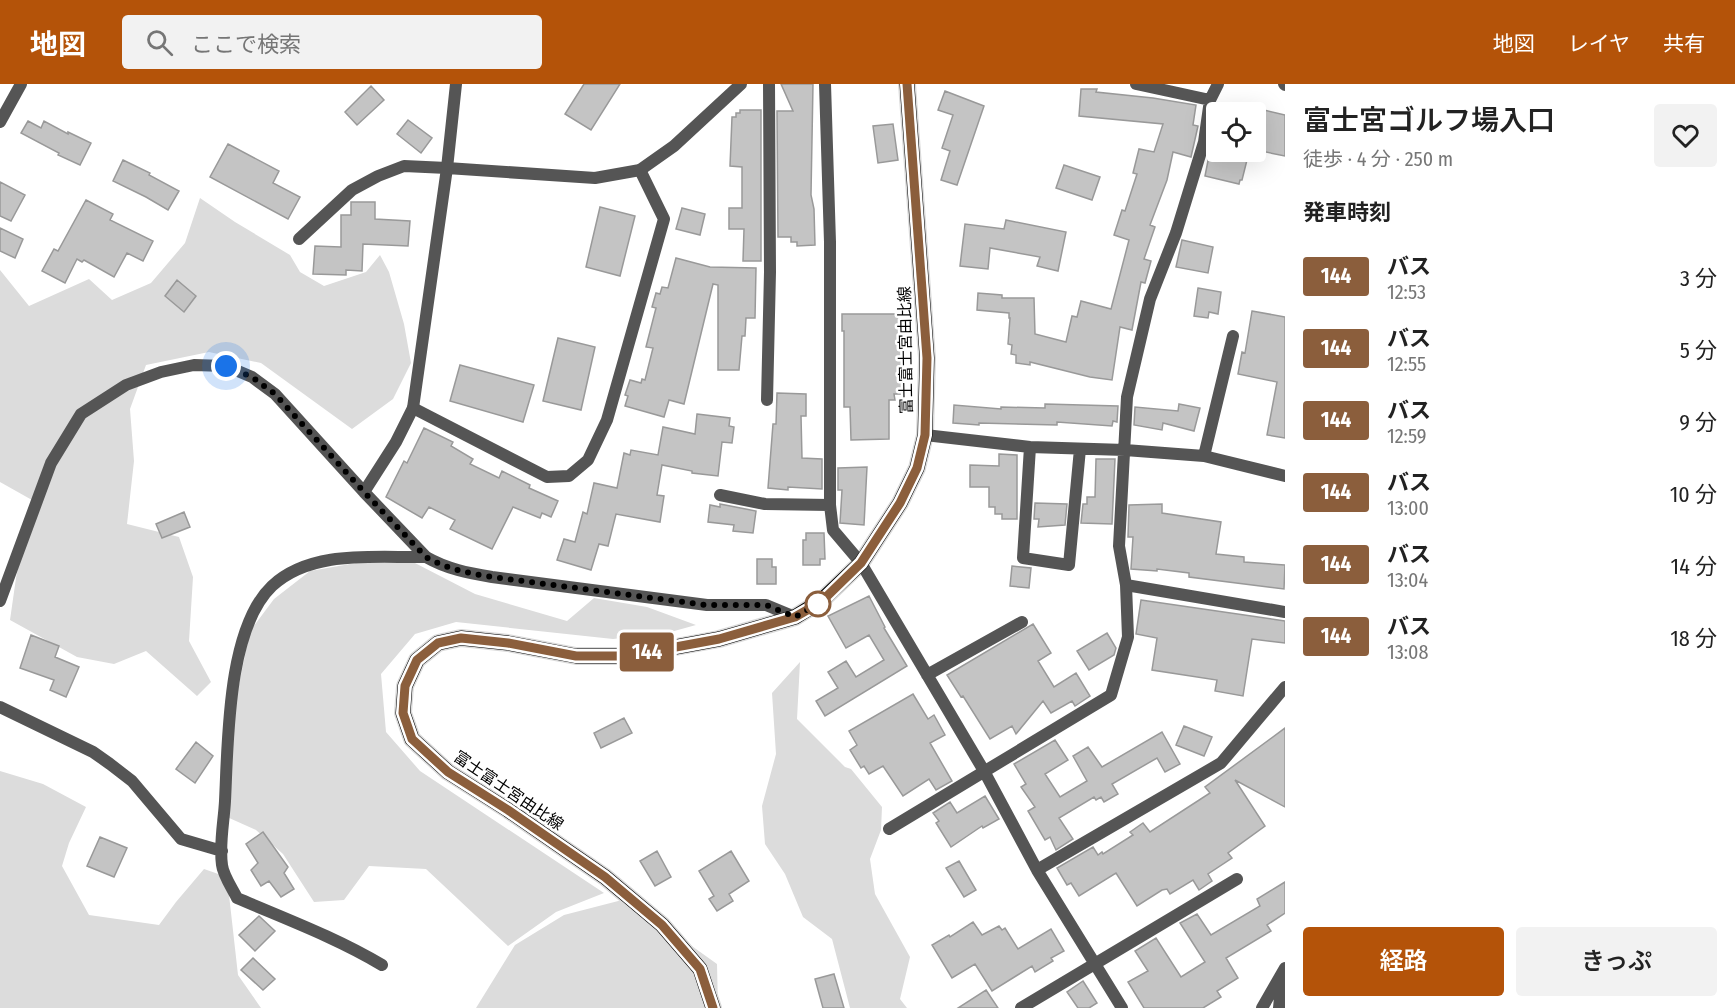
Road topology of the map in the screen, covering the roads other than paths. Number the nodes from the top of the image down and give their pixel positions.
1 (21, 84) edge
2 (456, 84) edge
3 (741, 84) edge
4 (770, 84) edge
5 (825, 84) edge
6 (907, 84) edge
7 (1136, 84) edge
8 (1218, 84) edge
9 (1210, 100) junction
10 (0, 122) edge
11 (447, 168) junction
12 (640, 170) junction
13 (298, 239) dead end
14 (1233, 336) dead end
15 (767, 400) dead end
16 (413, 408) junction
17 (925, 435) junction
18 (1030, 447) junction
19 (1080, 449) junction
20 (1125, 450) junction
21 (1204, 456) junction
22 (1285, 476) edge
23 (364, 492) junction
24 (720, 495) dead end
25 (830, 505) junction
26 (426, 557) junction
27 (861, 563) junction
28 (1126, 585) junction
29 (0, 601) edge
30 (1285, 612) edge
31 (795, 617) junction
32 (1022, 622) dead end
33 (927, 675) junction
34 (1285, 687) edge
35 (0, 707) edge
36 (984, 771) junction
37 (889, 829) dead end
38 (222, 850) junction
39 (1037, 870) junction
40 (1237, 879) dead end
41 (1094, 964) junction
42 (382, 965) dead end
43 (1284, 970) edge
44 (713, 1008) edge
45 (1021, 1008) edge
46 (1122, 1008) edge
47 (1262, 1008) edge
48 (1279, 1008) edge

1 - 10 street
2 - 11 street
3 - 12 street
4 - 15 street
5 - 25 street
6 - 17 main road, 富士富士宮由比線
7 - 9 street
8 - 9 street
9 - 20 street
11 - 12 street
11 - 13 street
11 - 16 street
12 - 16 street
14 - 21 street
16 - 23 street
17 - 18 street
17 - 27 main road, 富士富士宮由比線
18 - 19 street
18 - 19 street
19 - 20 street
20 - 21 street
20 - 28 street
21 - 22 street
23 - 26 street
23 - 29 street
24 - 25 street
25 - 27 street
26 - 31 street
26 - 38 street
27 - 31 main road, 富士富士宮由比線
27 - 33 street
28 - 30 street
28 - 36 street
31 - 44 main road, 富士富士宮由比線
32 - 33 street
33 - 36 street
34 - 39 street
35 - 38 street
36 - 37 street
36 - 39 street
38 - 42 street
39 - 41 street
40 - 41 street
41 - 45 street
41 - 46 street
43 - 47 street
43 - 48 street

